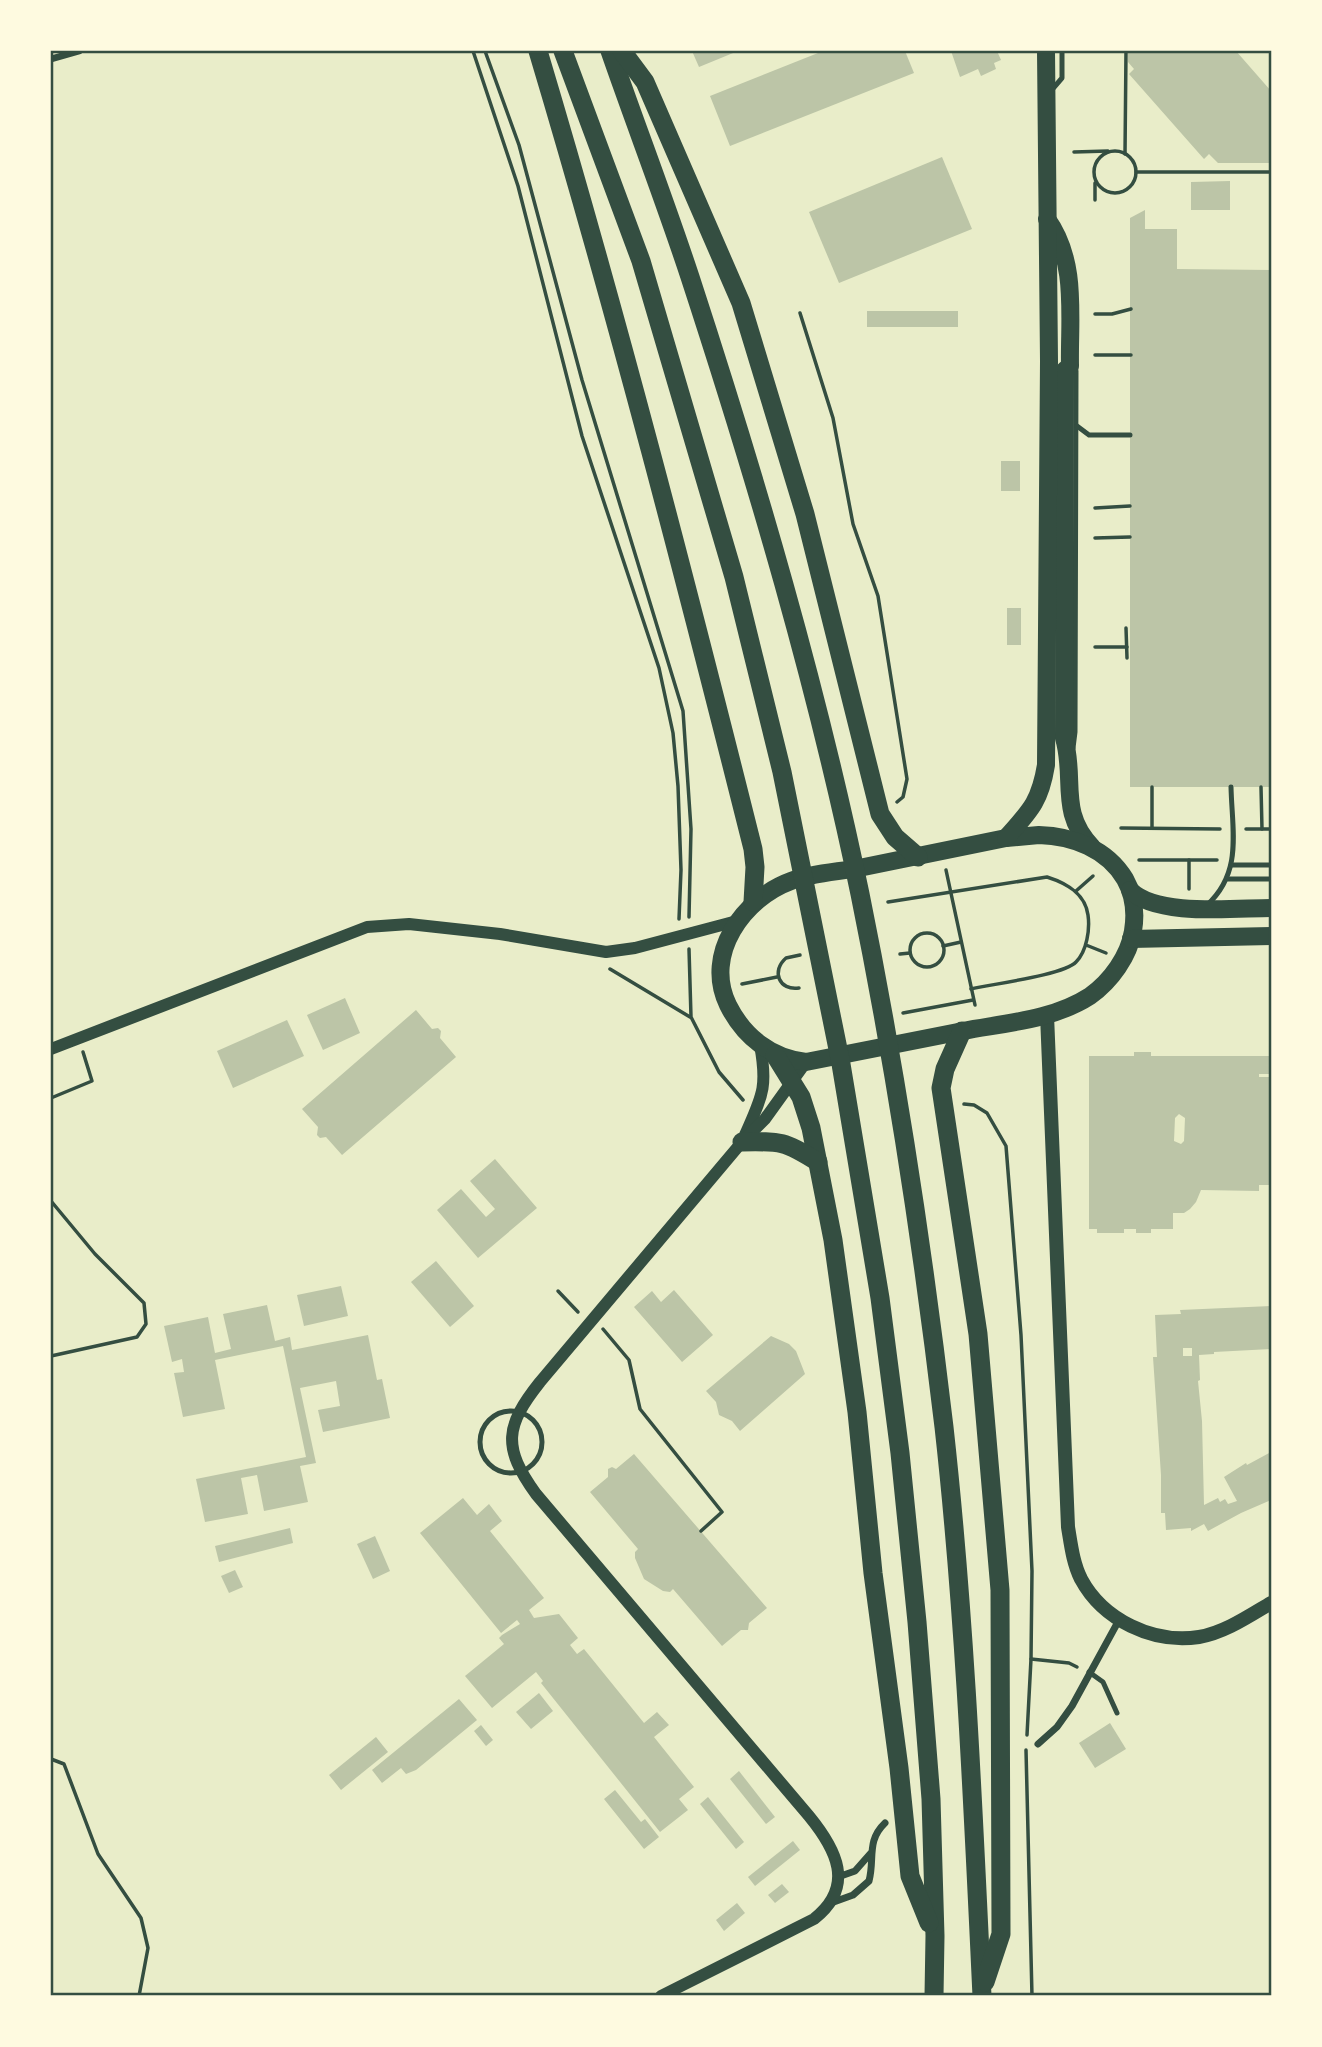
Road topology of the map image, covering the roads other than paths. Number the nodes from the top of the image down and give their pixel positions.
1 (79, 51) edge
2 (538, 51) edge
3 (563, 51) edge
4 (610, 51) edge
5 (621, 51) edge
6 (1046, 51) edge
7 (1062, 51) edge
8 (51, 59) edge
9 (1046, 97) junction
10 (1047, 219) junction
11 (1048, 281) junction
12 (1069, 281) junction
13 (1070, 366) junction
14 (1076, 425) junction
15 (1089, 435) junction
16 (1130, 435) dead end
17 (1076, 446) junction
18 (1060, 768) junction
19 (1231, 787) dead end
20 (1006, 838) junction
21 (1092, 847) junction
22 (918, 857) junction
23 (1232, 865) junction
24 (1271, 865) edge
25 (1228, 879) junction
26 (1271, 879) edge
27 (1130, 890) junction
28 (753, 902) junction
29 (1204, 908) junction
30 (1271, 908) edge
31 (737, 921) junction
32 (1271, 936) edge
33 (1131, 939) junction
34 (1047, 1015) junction
35 (962, 1031) junction
36 (51, 1049) edge
37 (767, 1050) junction
38 (806, 1062) junction
39 (792, 1081) junction
40 (742, 1142) junction
41 (818, 1162) junction
42 (519, 1412) junction
43 (520, 1471) junction
44 (1271, 1603) edge
45 (1119, 1620) junction
46 (1089, 1672) junction
47 (1117, 1713) dead end
48 (1038, 1744) dead end
49 (885, 1823) dead end
50 (870, 1853) junction
51 (838, 1877) junction
52 (828, 1904) junction
53 (935, 1936) junction
54 (982, 1995) edge
55 (661, 1996) edge
56 (934, 1996) edge

1 - 8 street
2 - 28 highway
3 - 53 highway
4 - 54 highway
5 - 22 highway
6 - 9 main road
7 - 9 lane
9 - 10 main road
10 - 11 main road
10 - 12 main road
11 - 12 lane
11 - 18 main road
12 - 13 main road
13 - 14 lane
13 - 18 main road
14 - 15 lane
14 - 17 lane
15 - 16 lane
15 - 17 lane
17 - 18 lane
18 - 20 main road
18 - 21 main road
19 - 23 lane
20 - 21 main road
20 - 22 main road
21 - 27 main road
22 - 28 main road
23 - 24 lane
23 - 25 lane
25 - 26 lane
25 - 29 lane
27 - 29 main road
27 - 33 main road
28 - 31 main road
29 - 30 main road
31 - 36 street
31 - 37 main road
32 - 33 main road
33 - 34 main road
34 - 35 main road
34 - 45 main road
35 - 38 main road
35 - 54 highway
37 - 38 main road
37 - 39 highway
37 - 40 street
38 - 39 street
39 - 40 street
39 - 41 highway
40 - 41 highway
40 - 42 street
41 - 53 highway
42 - 43 street
42 - 43 lane
42 - 43 lane
43 - 51 street
44 - 45 main road
45 - 46 street
46 - 47 lane
46 - 48 street
49 - 50 street
50 - 51 street
50 - 52 street
51 - 52 street
52 - 55 street
53 - 56 highway

